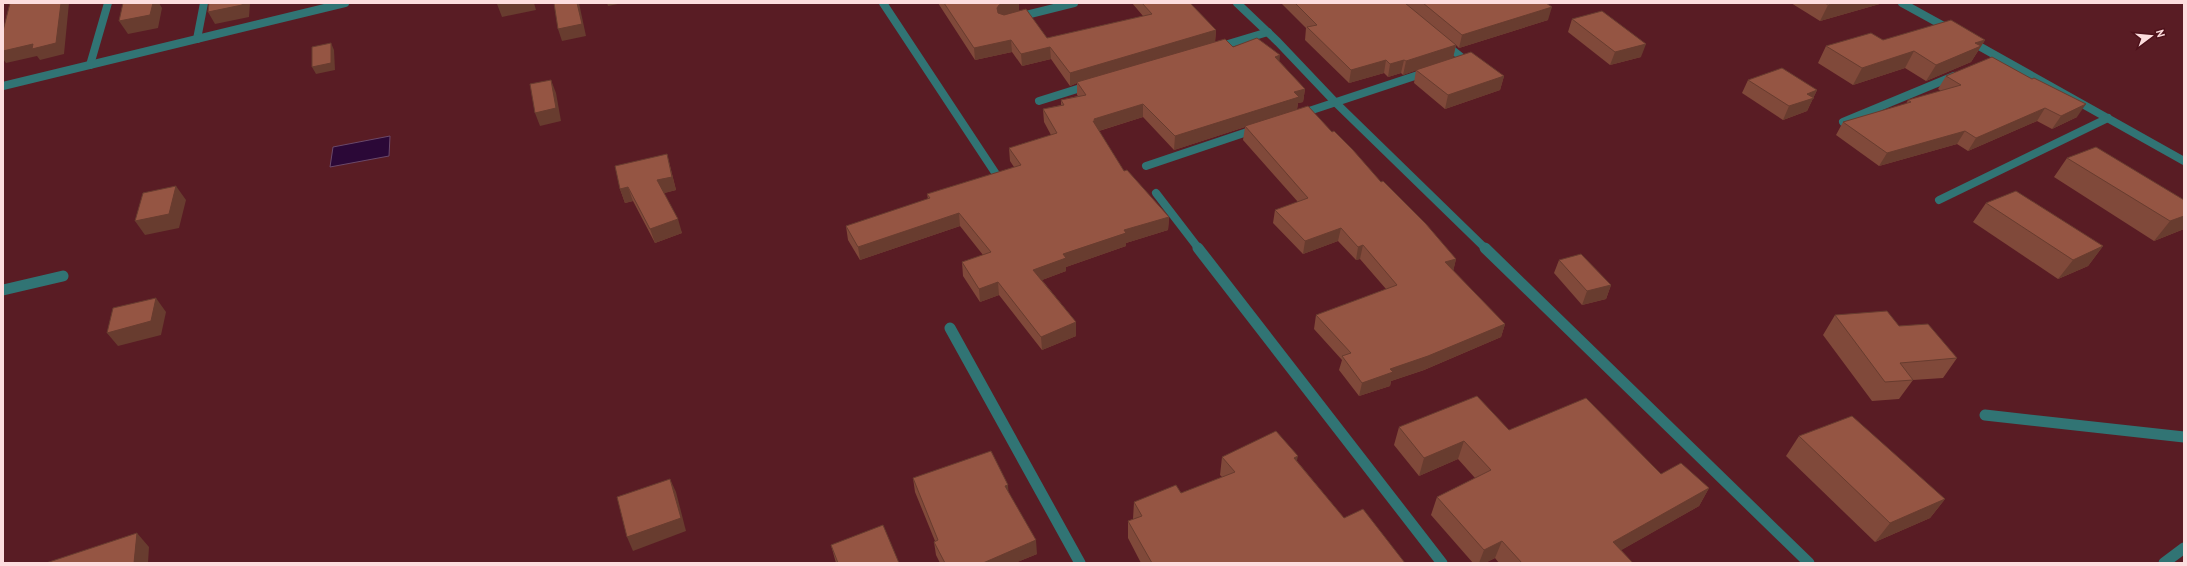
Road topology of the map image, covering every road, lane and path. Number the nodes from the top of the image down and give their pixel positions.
1 (108, 3) edge
2 (204, 3) edge
3 (345, 3) edge
4 (883, 3) edge
5 (1074, 3) edge
6 (1237, 3) edge
7 (1902, 3) edge
8 (1010, 19) edge
9 (1268, 32) junction
10 (1437, 37) edge
11 (197, 39) junction
12 (1211, 49) edge
13 (1999, 57) junction
14 (1984, 63) edge
15 (1452, 64) edge
16 (90, 65) junction
17 (1438, 69) edge
18 (1963, 72) edge
19 (1096, 84) edge
20 (3, 86) edge
21 (1039, 101) dead end
22 (1335, 102) junction
23 (1289, 118) edge
24 (2108, 118) junction
25 (1843, 122) edge
26 (1267, 125) edge
27 (2184, 161) edge
28 (1146, 166) dead end
29 (996, 174) edge
30 (1156, 193) dead end
31 (1939, 200) dead end
32 (64, 276) dead end
33 (3, 290) edge
34 (950, 328) dead end
35 (1985, 415) dead end
36 (2184, 437) edge
37 (2184, 548) edge
38 (1080, 563) edge
39 (1442, 563) edge
40 (1810, 563) edge
41 (2164, 563) edge

1 - 16 street
2 - 11 street
3 - 11 street
4 - 29 street
5 - 8 street
6 - 9 street
7 - 13 street
9 - 12 street
9 - 22 street
10 - 15 street
11 - 16 street
13 - 14 street
13 - 24 street
16 - 20 street
17 - 22 street
18 - 25 street
19 - 21 street
22 - 23 street
22 - 40 street
24 - 27 street
24 - 31 street
26 - 28 street
30 - 39 street
32 - 33 street
34 - 38 street
35 - 36 street
37 - 41 street

